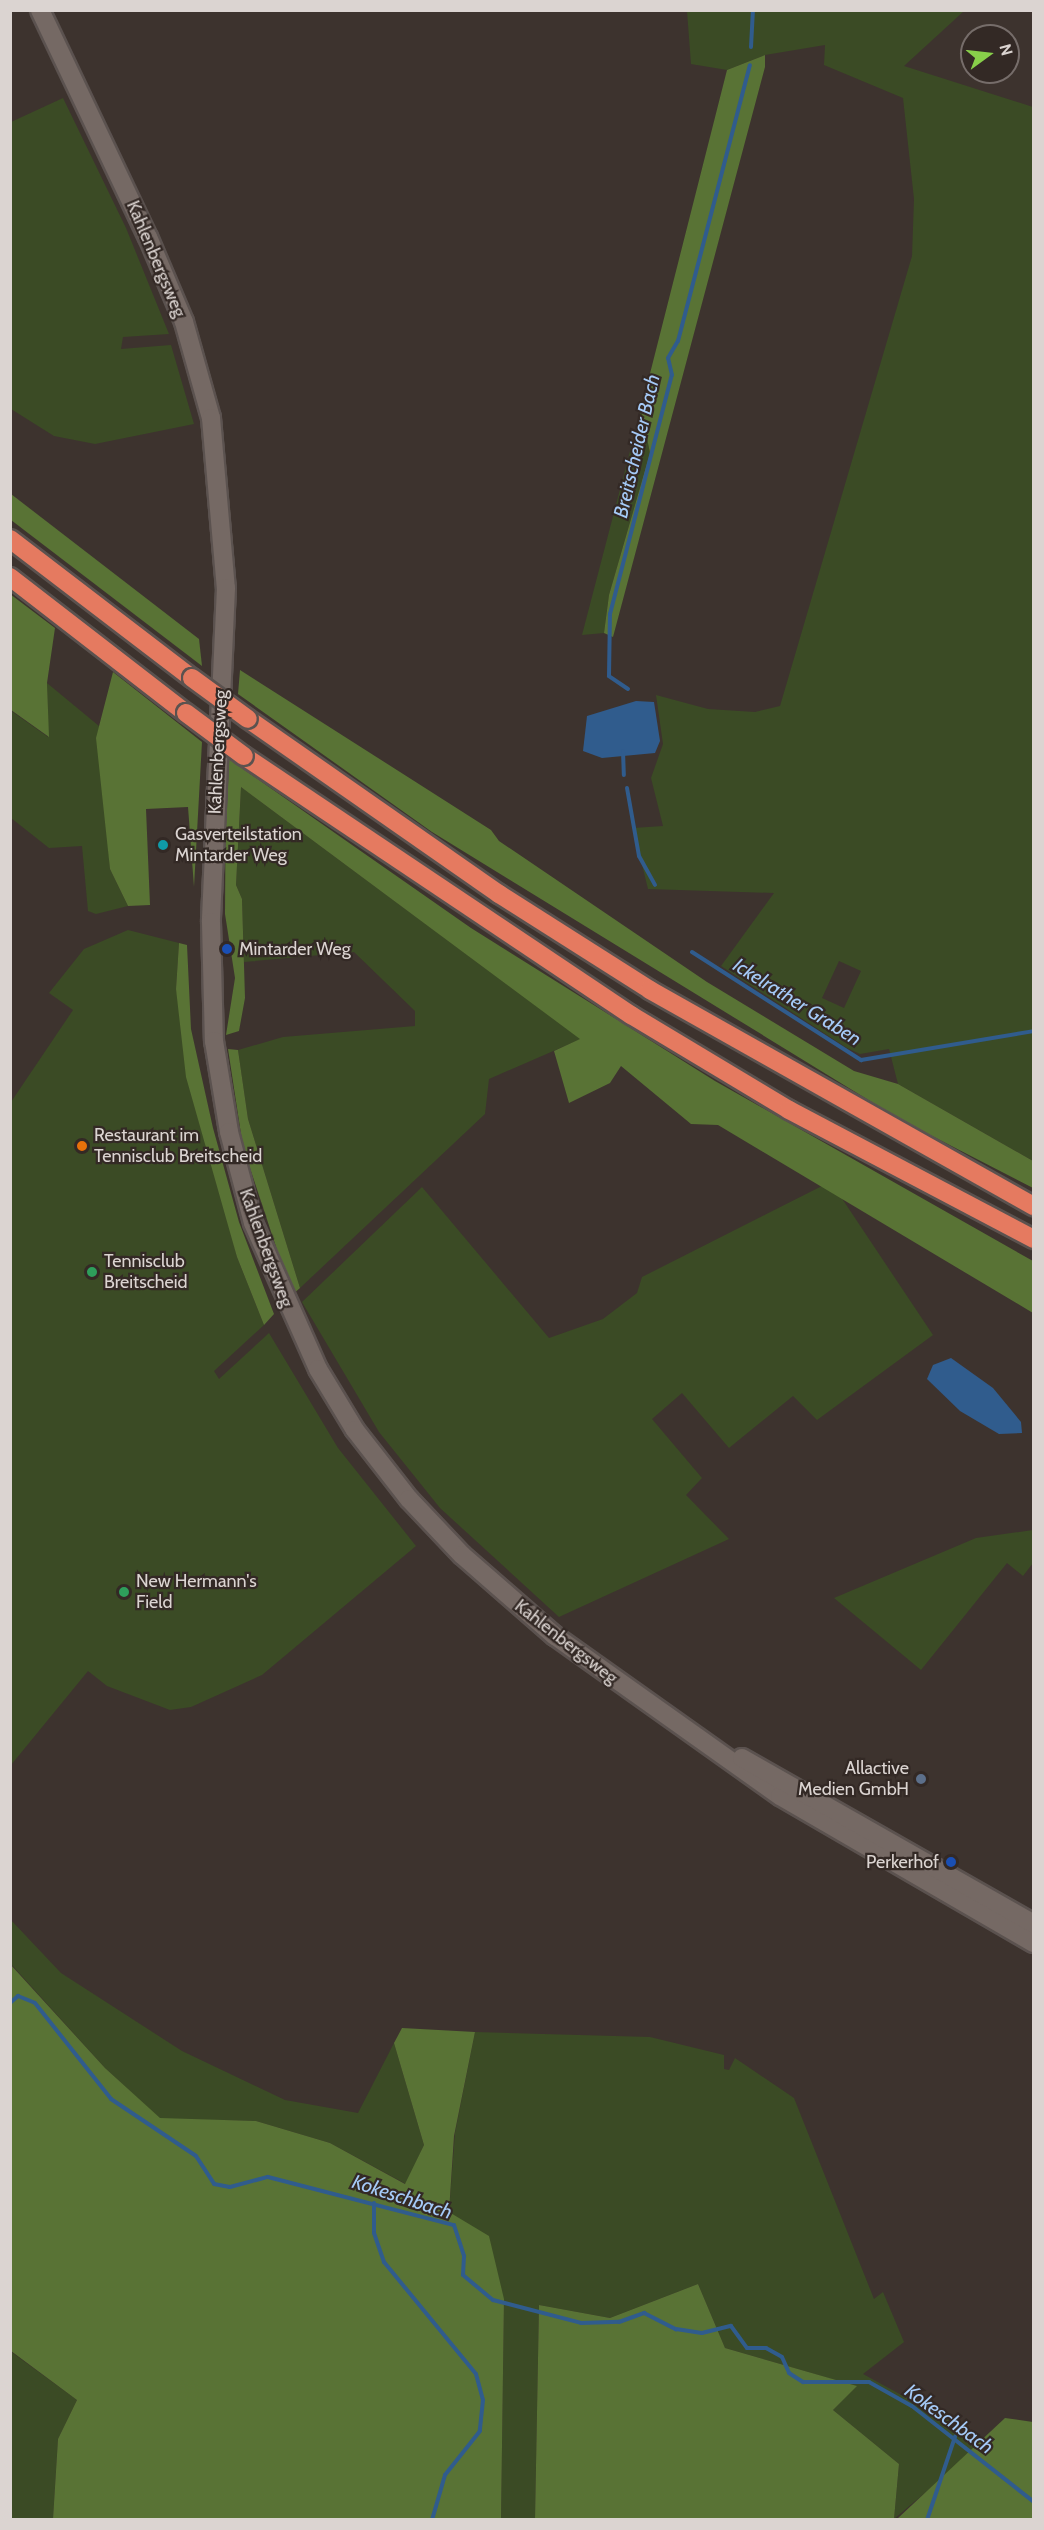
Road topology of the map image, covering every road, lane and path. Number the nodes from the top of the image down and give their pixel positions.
1 (42, 13) edge
2 (10, 539) edge
3 (10, 577) edge
4 (1034, 1206) edge
5 (1034, 1239) edge
6 (695, 1734) junction
7 (1034, 1924) edge
8 (1034, 1943) edge

1 - 6 street, Kahlenbergsweg
2 - 4 highway, bridge
3 - 5 highway, bridge
6 - 7 street, Kahlenbergsweg
6 - 8 street, Kahlenbergsweg

